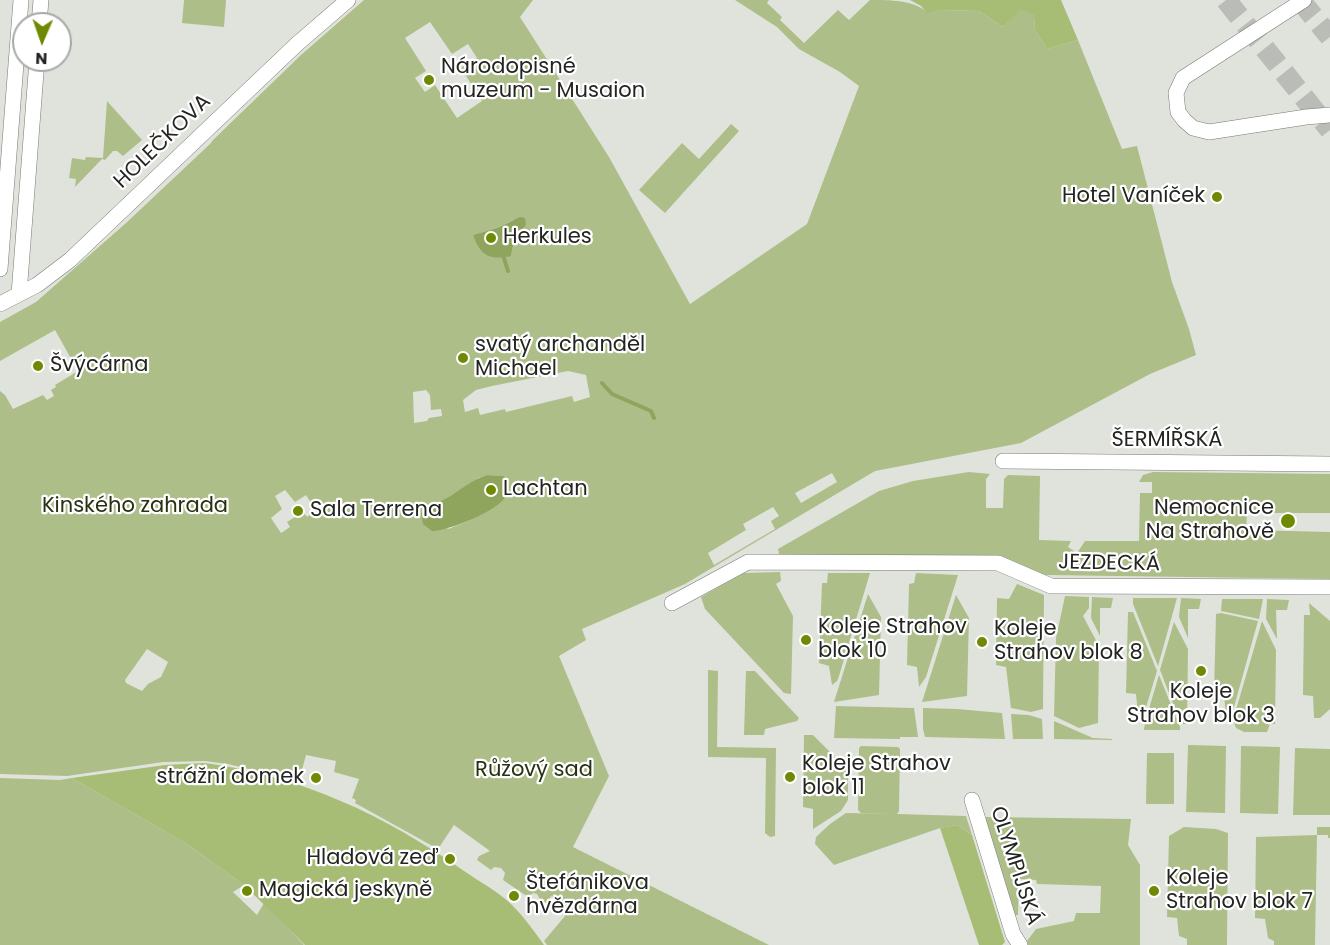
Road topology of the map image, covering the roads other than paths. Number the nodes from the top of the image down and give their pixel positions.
1 (348, 0) edge
2 (1304, 0) edge
3 (19, 72) edge
4 (36, 72) edge
5 (1330, 115) edge
6 (0, 268) edge
7 (19, 294) junction
8 (0, 304) edge
9 (1003, 461) dead end
10 (1330, 464) edge
11 (1330, 587) edge
12 (672, 603) dead end
13 (972, 800) dead end
14 (1020, 945) edge

1 - 7 street, HOLEČKOVA
2 - 5 street
3 - 6 street
4 - 7 street
7 - 8 street, HOLEČKOVA
9 - 10 street, ŠERMÍŘSKÁ
11 - 12 street, JEZDECKÁ
13 - 14 street, OLYMPIJSKÁ

